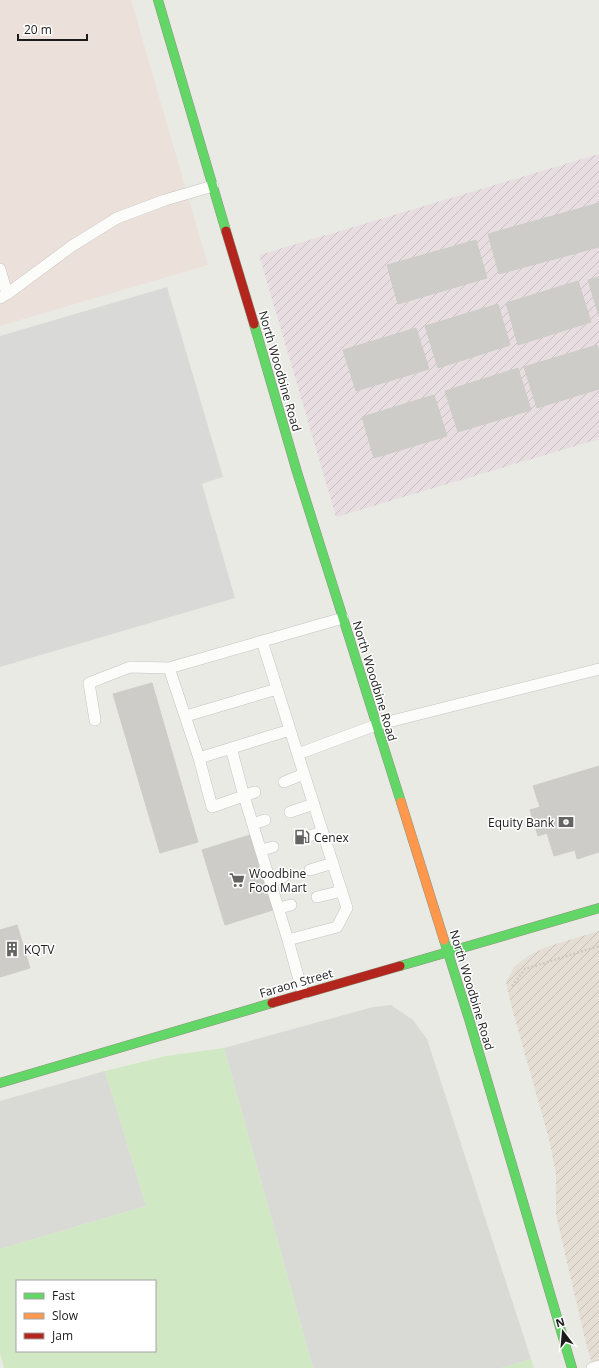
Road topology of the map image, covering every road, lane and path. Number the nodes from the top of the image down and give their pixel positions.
1 (158, 0) edge
2 (213, 186) junction
3 (0, 269) edge
4 (3, 296) edge
5 (343, 618) junction
6 (262, 641) junction
7 (169, 668) junction
8 (599, 669) edge
9 (277, 689) junction
10 (186, 716) junction
11 (95, 720) dead end
12 (376, 725) junction
13 (290, 730) junction
14 (231, 748) junction
15 (298, 754) junction
16 (199, 758) junction
17 (304, 774) junction
18 (284, 782) dead end
19 (255, 792) dead end
20 (244, 796) junction
21 (314, 804) junction
22 (290, 812) dead end
23 (265, 820) dead end
24 (253, 824) junction
25 (323, 832) junction
26 (298, 839) dead end
27 (273, 847) dead end
28 (261, 850) junction
29 (333, 863) junction
30 (310, 870) dead end
31 (283, 877) dead end
32 (270, 882) junction
33 (342, 891) junction
34 (317, 897) dead end
35 (291, 904) dead end
36 (278, 908) junction
37 (599, 908) edge
38 (288, 940) junction
39 (599, 946) edge
40 (447, 952) junction
41 (512, 986) dead end
42 (303, 994) junction
43 (0, 1083) edge
44 (599, 1366) edge
45 (572, 1368) edge
46 (592, 1368) edge

1 - 2 main road, North Woodbine Road
2 - 4 lane
2 - 5 main road, North Woodbine Road
3 - 4 lane
5 - 6 lane
5 - 12 main road, North Woodbine Road
6 - 7 lane
6 - 9 lane
7 - 10 lane
7 - 11 lane
8 - 12 lane
9 - 10 lane
9 - 13 lane
10 - 16 lane
12 - 15 lane
12 - 40 main road, North Woodbine Road
13 - 14 lane
13 - 15 lane
14 - 16 lane
14 - 20 lane
15 - 17 lane
16 - 20 lane
17 - 18 lane
17 - 21 lane
19 - 20 lane
20 - 24 lane
21 - 22 lane
21 - 25 lane
23 - 24 lane
24 - 28 lane
25 - 26 lane
25 - 29 lane
27 - 28 lane
28 - 32 lane
29 - 30 lane
29 - 33 lane
31 - 32 lane
32 - 36 lane
33 - 34 lane
33 - 38 lane
35 - 36 lane
36 - 38 lane
37 - 40 main road, Faraon Street
38 - 42 lane
39 - 41 path
40 - 42 main road, Faraon Street
40 - 45 main road, North Woodbine Road
42 - 43 main road, Faraon Street
44 - 46 lane

